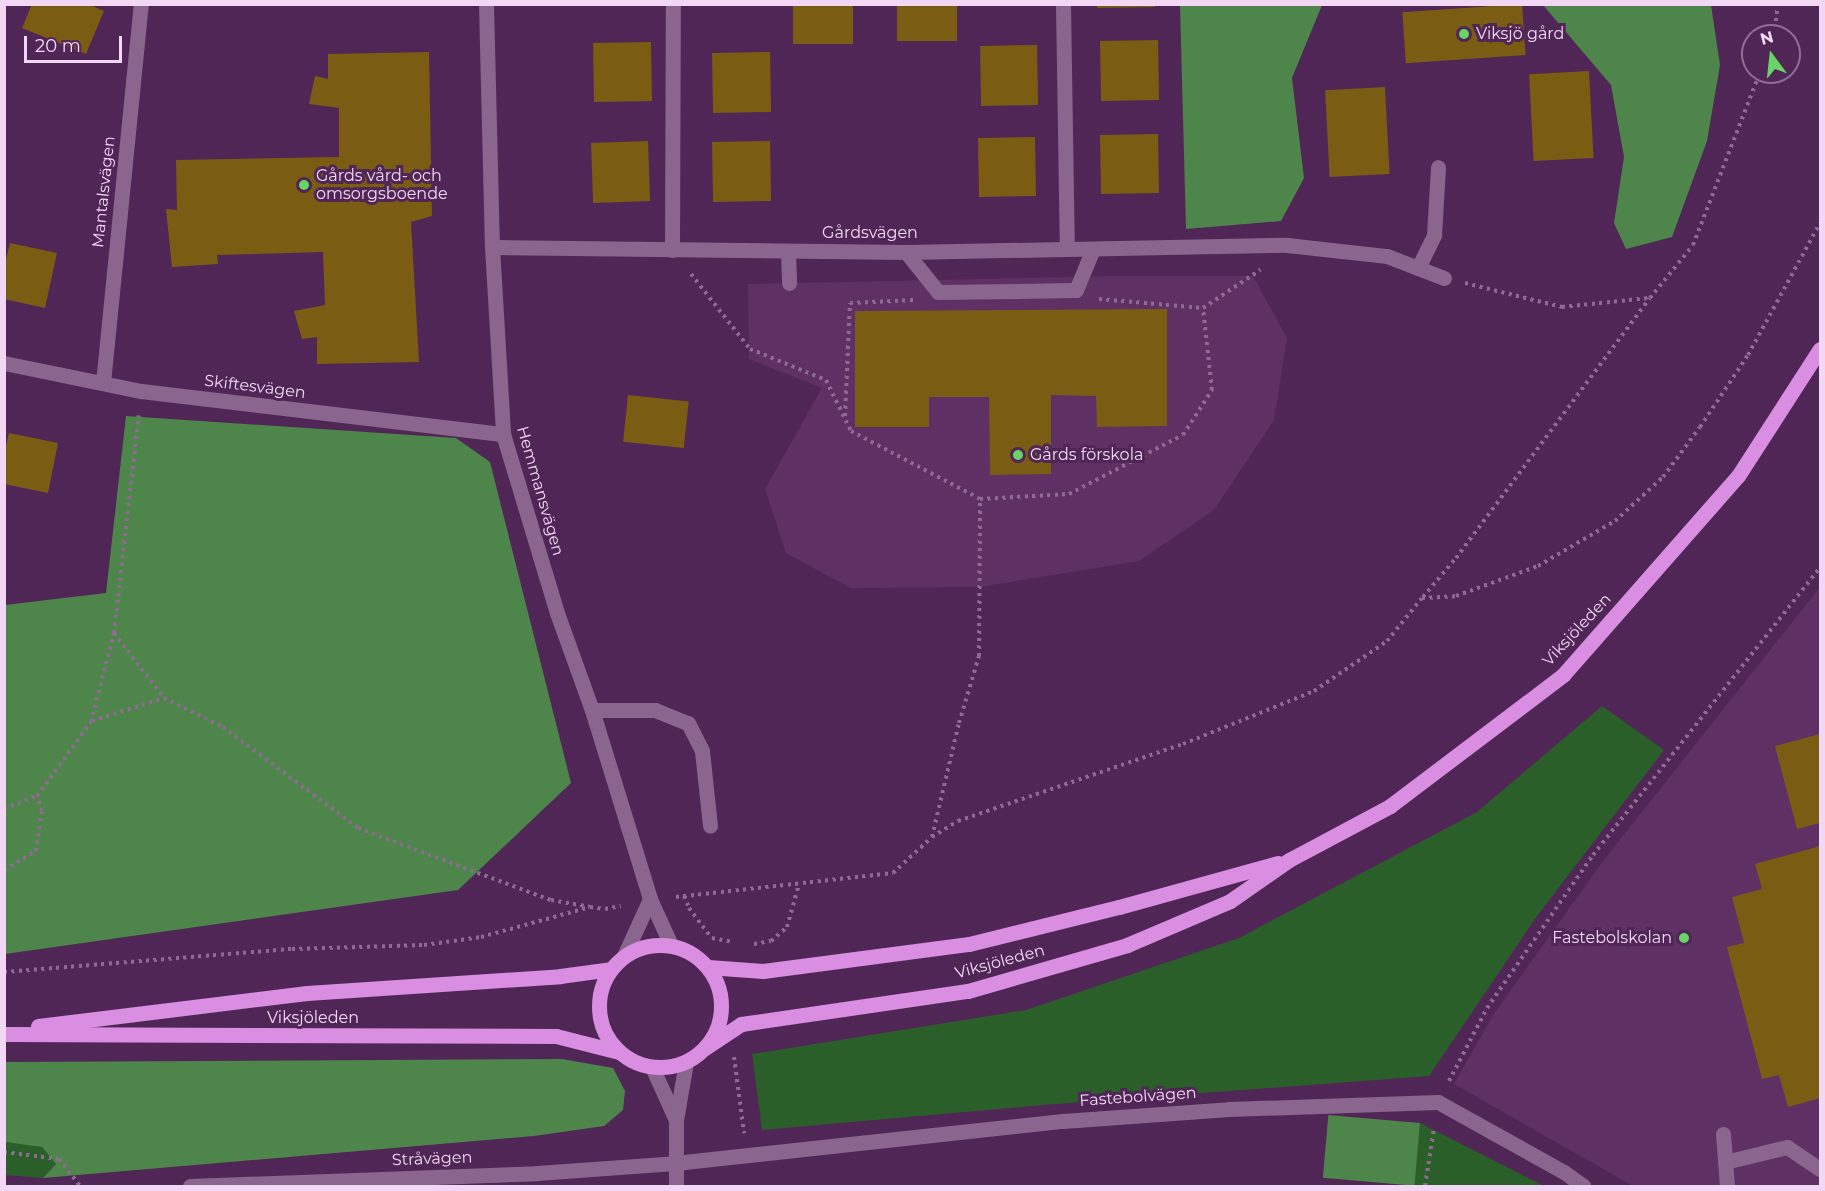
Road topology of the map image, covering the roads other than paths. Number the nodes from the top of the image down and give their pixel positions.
1 (141, 4) edge
2 (486, 4) edge
3 (673, 4) edge
4 (1063, 4) edge
5 (1438, 167) dead end
6 (492, 247) junction
7 (1067, 249) junction
8 (1093, 249) junction
9 (672, 250) junction
10 (788, 251) junction
11 (906, 252) junction
12 (1418, 268) junction
13 (1444, 278) road end
14 (789, 283) dead end
15 (1821, 349) edge
16 (4, 363) edge
17 (103, 383) junction
18 (503, 434) junction
19 (592, 710) junction
20 (710, 826) dead end
21 (1289, 860) junction
22 (650, 899) junction
23 (671, 945) junction
24 (624, 956) junction
25 (708, 967) junction
26 (611, 969) junction
27 (4, 1032) edge
28 (705, 1048) junction
29 (619, 1052) junction
30 (686, 1062) junction
31 (652, 1067) junction
32 (676, 1120) junction
33 (1723, 1134) dead end
34 (675, 1162) junction
35 (1725, 1162) junction
36 (1821, 1169) edge
37 (190, 1186) edge
38 (676, 1186) edge
39 (1583, 1186) edge
40 (1727, 1186) edge

1 - 17 street, Mantalsvägen
2 - 6 street, Hemmansvägen
3 - 9 street
4 - 7 street
5 - 12 street
6 - 9 street, Gårdsvägen
6 - 18 street, Hemmansvägen
7 - 8 street, Gårdsvägen
7 - 11 street, Gårdsvägen
8 - 11 street
8 - 12 street, Gårdsvägen
9 - 10 street, Gårdsvägen
10 - 11 street, Gårdsvägen
10 - 14 street
12 - 13 street, Gårdsvägen
15 - 21 main road, Viksjöleden
16 - 17 street, Skiftesvägen
17 - 18 street, Skiftesvägen
18 - 19 street, Hemmansvägen
19 - 20 street
19 - 22 street, Hemmansvägen
21 - 25 main road, Viksjöleden
21 - 28 main road, Viksjöleden
22 - 23 street, Hemmansvägen
22 - 24 street
23 - 24 main road
23 - 25 main road
24 - 26 main road
25 - 28 main road
26 - 27 main road, Viksjöleden
26 - 29 main road
27 - 29 main road, Viksjöleden
28 - 30 main road
29 - 31 main road
30 - 31 main road
30 - 32 street
31 - 32 street
32 - 34 street
33 - 35 street
34 - 37 street, Stråvägen
34 - 38 street
34 - 39 street, Fastebolvägen
35 - 36 street
35 - 40 street

